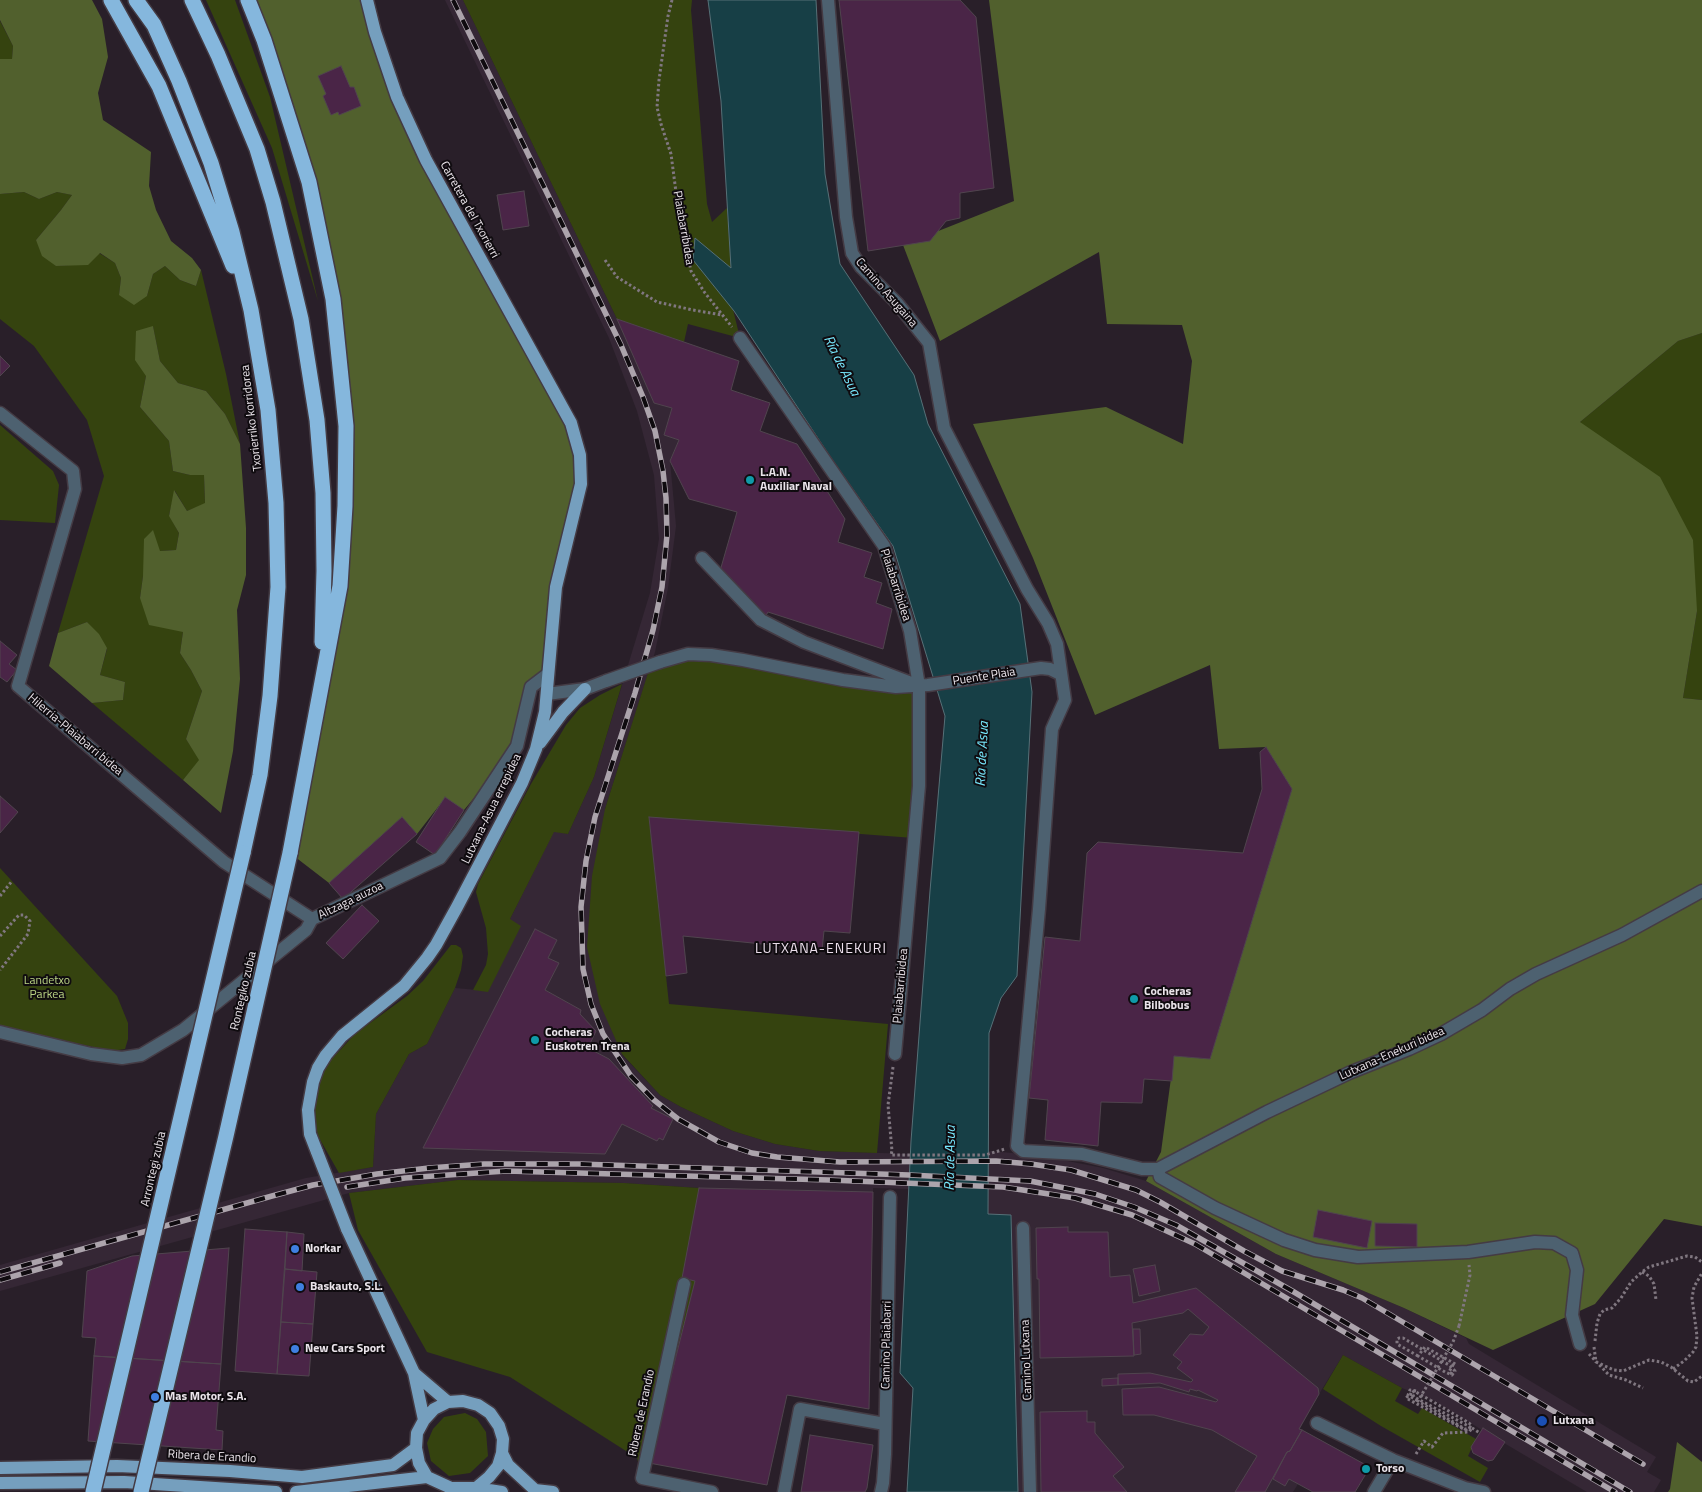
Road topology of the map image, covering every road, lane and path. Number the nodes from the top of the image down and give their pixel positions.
1 (111, 0) edge
2 (136, 0) edge
3 (143, 0) edge
4 (192, 0) edge
5 (248, 0) edge
6 (367, 0) edge
7 (672, 0) edge
8 (828, 0) edge
9 (154, 26) junction
10 (605, 260) dead end
11 (251, 310) junction
12 (722, 315) junction
13 (740, 338) joint
14 (0, 413) edge
15 (571, 423) joint
16 (702, 558) dead end
17 (548, 674) junction
18 (1060, 674) junction
19 (923, 686) junction
20 (585, 689) junction
21 (547, 694) junction
22 (310, 748) junction
23 (536, 749) junction
24 (243, 853) joint
25 (12, 881) dead end
26 (1702, 891) edge
27 (0, 896) edge
28 (312, 919) junction
29 (0, 936) edge
30 (0, 970) edge
31 (0, 1032) edge
32 (895, 1054) joint
33 (1001, 1150) dead end
34 (1158, 1169) junction
35 (890, 1197) dead end
36 (1023, 1228) dead end
37 (1468, 1252) junction
38 (1702, 1262) edge
39 (1642, 1272) junction
40 (1702, 1273) edge
41 (684, 1284) dead end
42 (1656, 1300) dead end
43 (1580, 1344) joint
44 (1418, 1356) junction
45 (1442, 1362) junction
46 (1596, 1362) junction
47 (1672, 1369) junction
48 (414, 1373) junction
49 (1452, 1374) dead end
50 (1702, 1376) edge
51 (1643, 1388) dead end
52 (1422, 1396) junction
53 (1414, 1397) junction
54 (1418, 1401) junction
55 (448, 1402) junction
56 (424, 1420) junction
57 (1317, 1422) dead end
58 (885, 1424) junction
59 (1472, 1428) junction
60 (1469, 1432) junction
61 (1480, 1433) dead end
62 (416, 1448) junction
63 (502, 1453) junction
64 (1393, 1460) junction
65 (1408, 1466) junction
66 (0, 1468) edge
67 (428, 1478) junction
68 (0, 1482) edge
69 (476, 1488) junction
70 (93, 1492) edge
71 (141, 1492) edge
72 (276, 1492) edge
73 (296, 1492) edge
74 (502, 1492) edge
75 (553, 1492) edge
76 (712, 1492) edge
77 (784, 1492) edge
78 (881, 1492) edge
79 (1030, 1492) edge
80 (1374, 1492) edge
81 (1484, 1492) edge

1 - 11 highway
2 - 9 highway, Txorierriko korridorea
3 - 9 highway
4 - 22 highway
5 - 22 highway
6 - 15 main road, Carretera del Txorierri
7 - 12 path, Plaiabarribidea
8 - 18 street, Camino Asugaina
9 - 11 highway, Txorierriko korridorea
10 - 12 path
11 - 24 highway, Txorierriko korridorea
12 - 13 path, Plaiabarribidea
13 - 19 street, Plaiabarribidea
14 - 28 street, Hilerria-Plaiabarri bidea
15 - 17 main road, Lutxana-Asua errepidea
16 - 19 street
17 - 21 main road, Lutxana-Asua errepidea
17 - 28 street, Altzaga auzoa
18 - 19 street, Puente Plaia
18 - 34 street, Camino Asugaina
19 - 20 street, Puente Plaia, bridge
19 - 32 street, Plaiabarribidea
20 - 21 street, Puente Plaia
20 - 23 main road
21 - 23 main road, Lutxana-Asua errepidea
22 - 71 highway, Rontegiko zubia, bridge
23 - 48 main road, Lutxana-Asua errepidea, bridge
24 - 70 highway, Arrontegi zubia, bridge
25 - 27 path
26 - 34 street, Lutxana-Enekuri bidea
28 - 31 street, Altzaga auzoa
29 - 30 path
32 - 33 path
34 - 37 street
35 - 58 street, Camino Plaiabarri
36 - 79 street, Camino Lutxana
37 - 43 street
37 - 45 path, bridge
38 - 39 path
39 - 42 path
39 - 46 path
40 - 47 path
41 - 76 street, Ribera de Erandio
43 - 46 path
44 - 45 path, bridge
44 - 45 path, bridge
44 - 49 path
45 - 54 path, bridge
46 - 47 path
46 - 51 path
47 - 50 path
48 - 55 main road
48 - 56 main road
52 - 53 path
52 - 54 path, bridge
52 - 54 path, bridge
53 - 59 path
53 - 60 path
55 - 56 main road
55 - 63 main road
56 - 62 main road
57 - 64 street
58 - 77 street
58 - 78 street, Camino Plaiabarri
59 - 60 path
59 - 61 path
60 - 65 path
62 - 66 main road, Ribera de Erandio
62 - 67 main road
63 - 69 main road
63 - 75 main road
64 - 65 street
64 - 80 street
65 - 81 street
67 - 69 main road
67 - 73 main road
68 - 72 main road
69 - 74 main road

